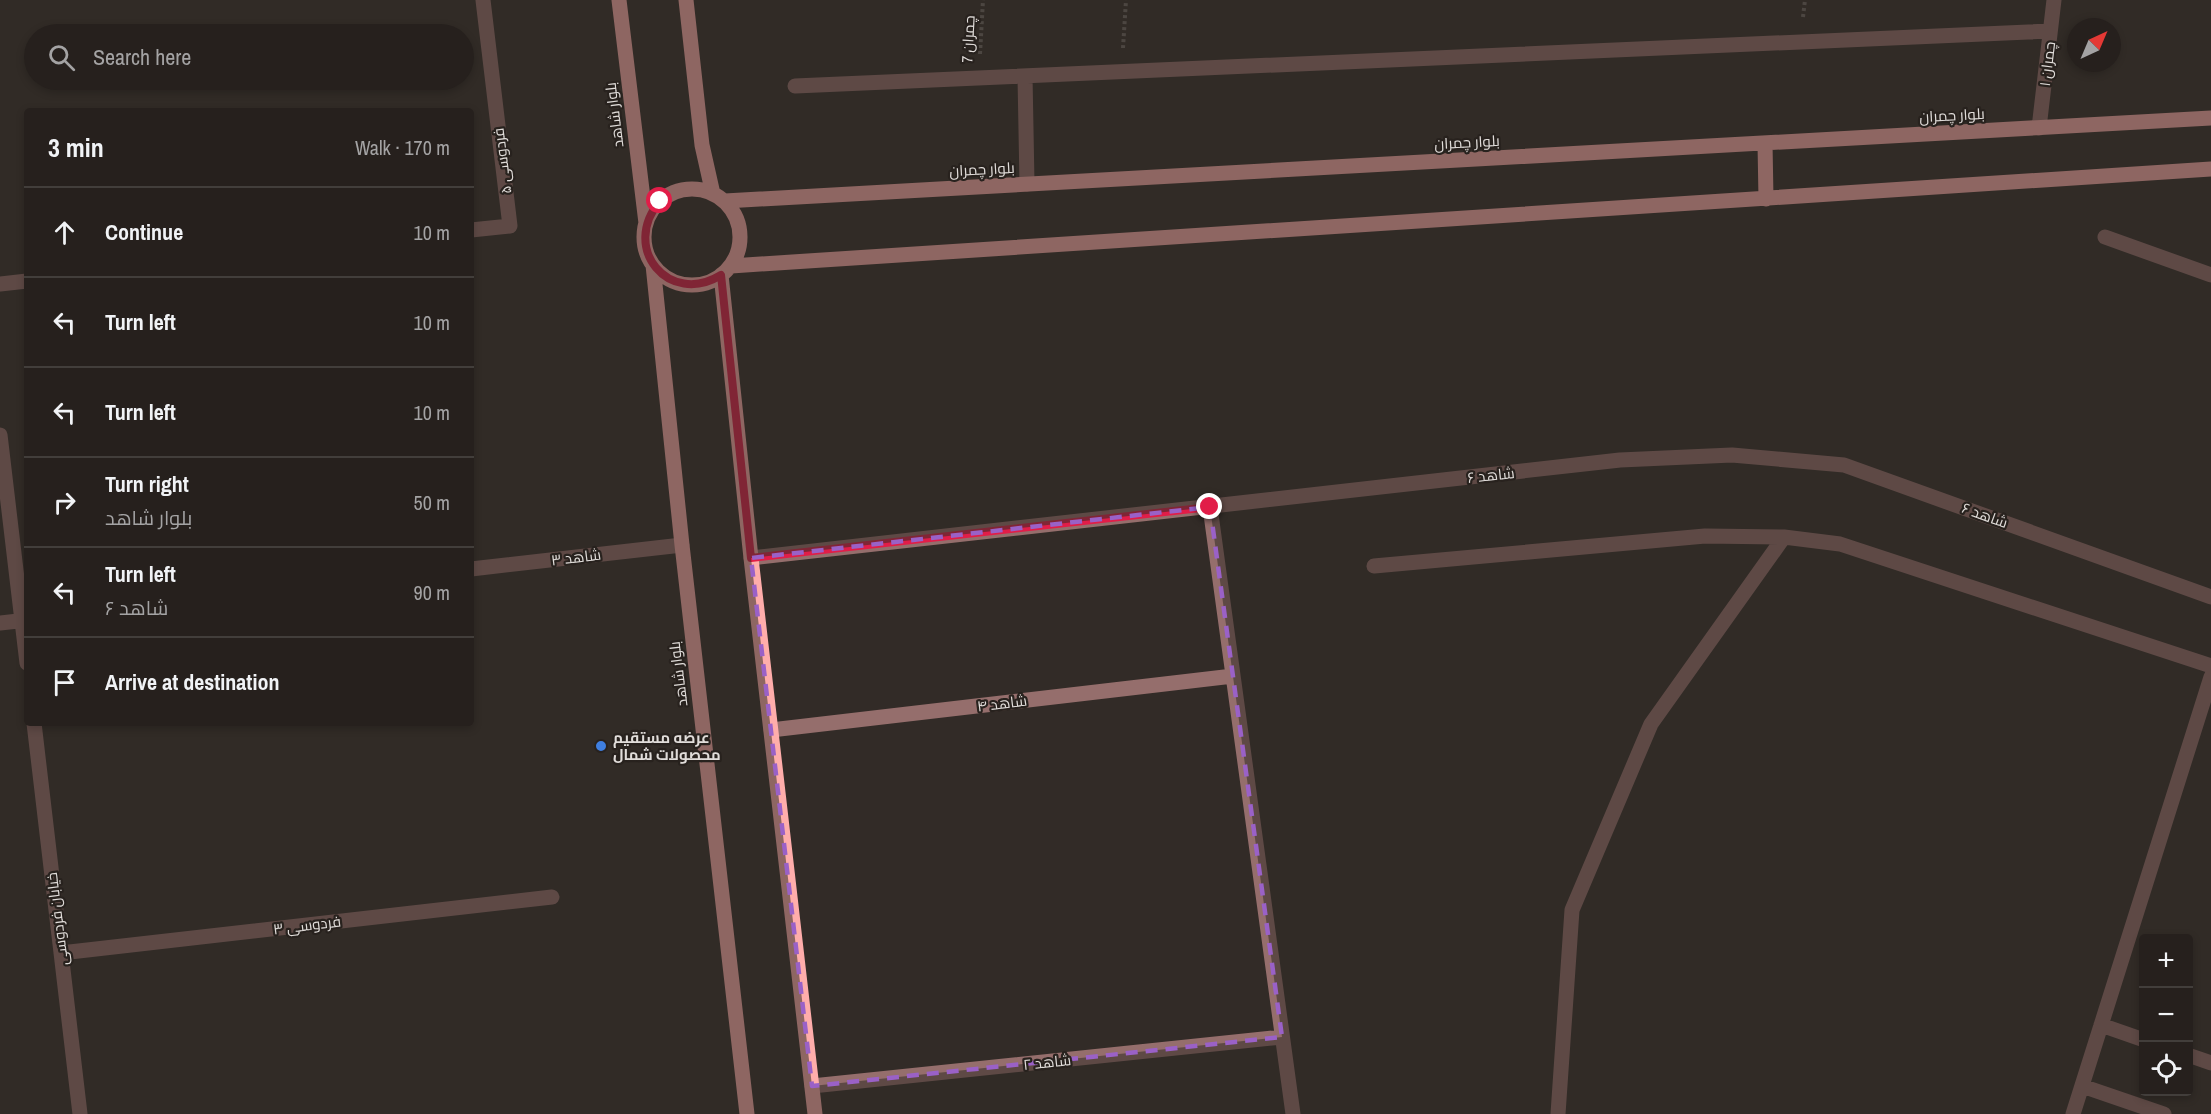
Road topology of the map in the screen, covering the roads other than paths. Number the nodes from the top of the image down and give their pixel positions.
1 (483, 0) edge
2 (619, 0) edge
3 (686, 0) edge
4 (2054, 0) edge
5 (2050, 31) junction
6 (1025, 76) junction
7 (795, 86) dead end
8 (2211, 118) edge
9 (2039, 128) junction
10 (1765, 143) junction
11 (2211, 170) edge
12 (1027, 184) junction
13 (719, 197) junction
14 (1766, 199) junction
15 (646, 225) junction
16 (474, 230) edge
17 (2105, 237) dead end
18 (653, 265) junction
19 (726, 271) junction
20 (2211, 275) edge
21 (24, 281) edge
22 (0, 284) edge
23 (0, 435) edge
24 (1210, 507) junction
25 (1784, 537) junction
26 (682, 545) junction
27 (751, 558) junction
28 (1374, 566) dead end
29 (474, 569) edge
30 (2211, 597) edge
31 (24, 620) edge
32 (0, 623) edge
33 (2211, 666) edge
34 (1233, 676) junction
35 (2211, 677) edge
36 (34, 726) edge
37 (771, 730) junction
38 (552, 897) dead end
39 (61, 953) junction
40 (2101, 1025) junction
41 (1282, 1037) junction
42 (2139, 1038) edge
43 (2193, 1057) edge
44 (2211, 1063) edge
45 (812, 1086) junction
46 (2082, 1086) junction
47 (80, 1114) edge
48 (747, 1114) edge
49 (815, 1114) edge
50 (1293, 1114) edge
51 (1558, 1114) edge
52 (2073, 1114) edge
53 (2164, 1114) edge

1 - 16 street, فردوسی ۵
2 - 15 main road, بلوار شاهد
3 - 13 main road
4 - 5 street, چمران ۱
5 - 6 street
5 - 9 street, چمران ۱
6 - 7 street
6 - 12 street
8 - 9 main road, بلوار چمران
9 - 10 main road, بلوار چمران
10 - 12 main road, بلوار چمران
10 - 14 main road
11 - 14 main road
12 - 13 main road, بلوار چمران
13 - 15 main road
13 - 19 main road
14 - 19 main road
15 - 18 main road
17 - 20 street
18 - 19 main road
18 - 26 main road, بلوار شاهد
19 - 27 main road
21 - 22 street
23 - 31 street
24 - 27 street, شاهد ۶
24 - 30 street, شاهد ۶
24 - 34 street
25 - 28 street
25 - 33 street
25 - 51 street
26 - 29 street, شاهد ۳
26 - 48 main road, بلوار شاهد
27 - 37 main road
31 - 32 street
34 - 37 street, شاهد ۴
34 - 41 street
35 - 40 street
36 - 39 street, خیابان فردوسی
37 - 45 main road
38 - 39 street, فردوسی ۳
39 - 47 street, خیابان فردوسی
40 - 42 street
40 - 46 street
41 - 45 street, شاهد ۲
41 - 50 street
43 - 44 street
45 - 49 main road
46 - 52 street
46 - 53 street

